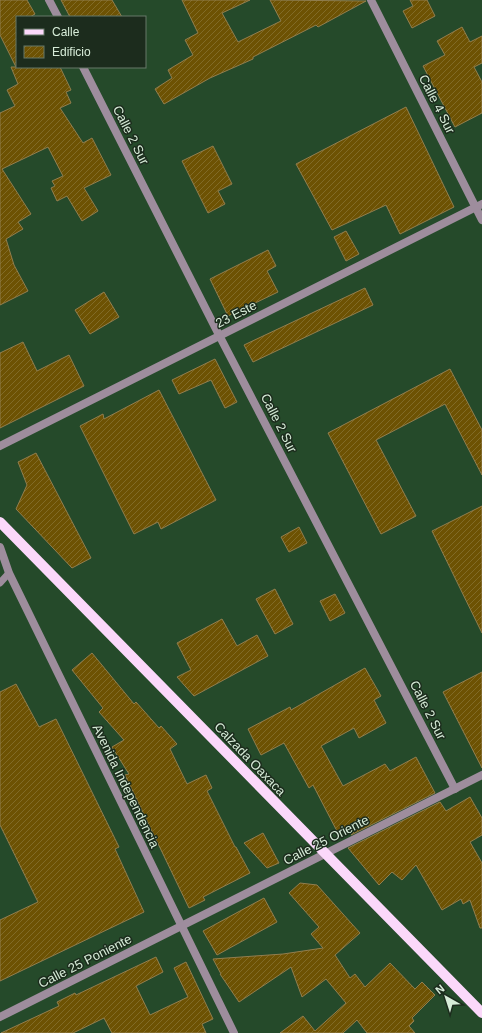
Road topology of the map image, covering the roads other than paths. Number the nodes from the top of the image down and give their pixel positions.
1 (49, 0) edge
2 (371, 0) edge
3 (57, 16) edge
4 (84, 68) edge
5 (479, 205) edge
6 (482, 220) edge
7 (219, 335) junction
8 (0, 446) edge
9 (0, 522) edge
10 (0, 547) edge
11 (9, 573) junction
12 (0, 583) edge
13 (482, 775) edge
14 (455, 789) junction
15 (325, 854) junction
16 (181, 926) junction
17 (482, 1013) edge
18 (0, 1017) edge
19 (234, 1033) edge

1 - 3 street
2 - 5 street, Calle 4 Sur
4 - 7 street, Calle 2 Sur
5 - 6 street, Calle 4 Sur
5 - 7 street, 23 Este
7 - 8 street, 23 Este
7 - 14 street, Calle 2 Sur
9 - 15 main road, Calzada Oaxaca
10 - 11 street, Avenida Independencia
11 - 12 lane
11 - 16 street, Avenida Independencia
13 - 14 street, Calle 25 Oriente
14 - 15 street, Calle 25 Oriente
15 - 16 street, Calle 25 Oriente
15 - 17 main road, Calzada Oaxaca
16 - 18 street, Calle 25 Poniente
16 - 19 street, Avenida Independencia

